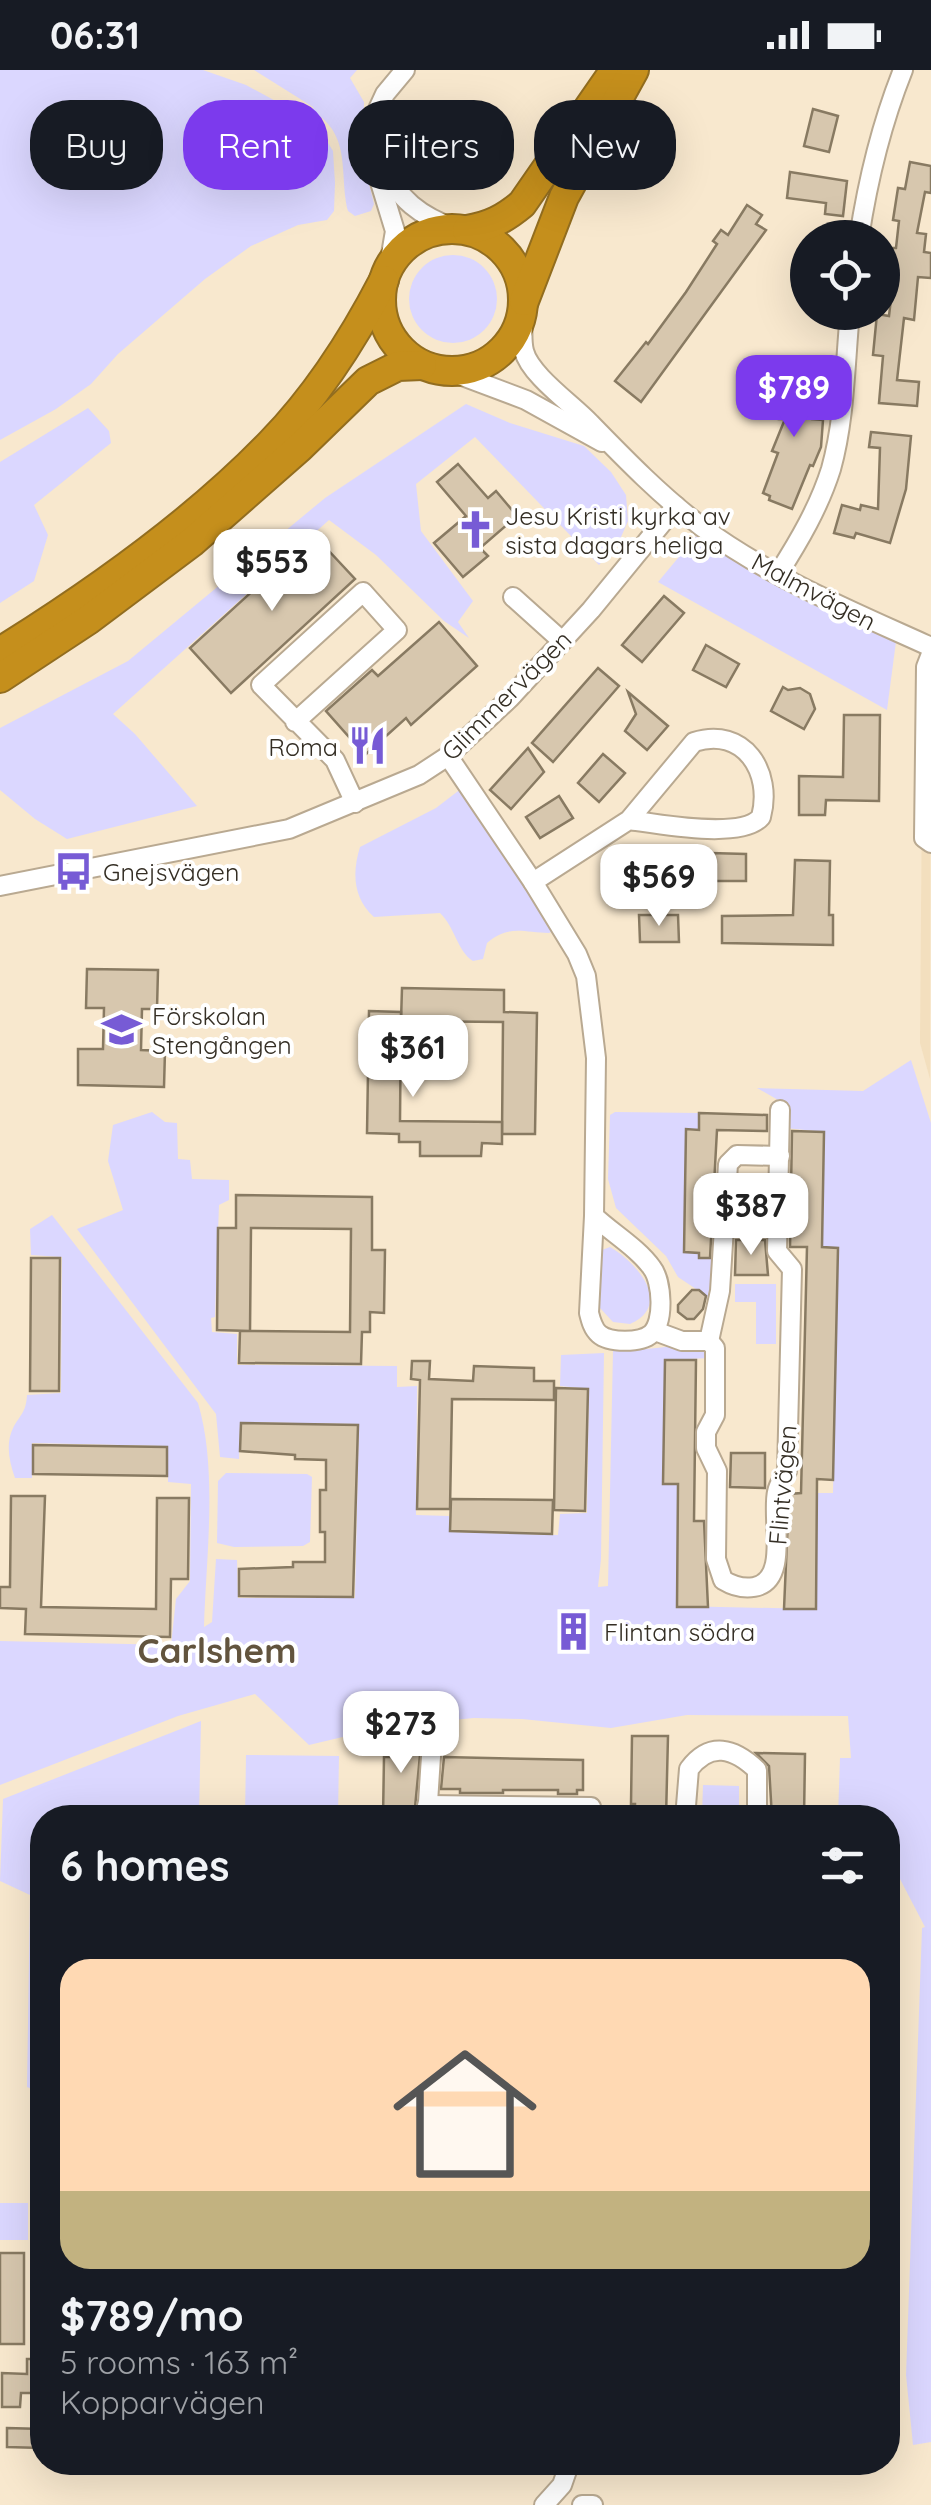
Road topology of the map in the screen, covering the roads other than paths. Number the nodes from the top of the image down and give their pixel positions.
1 (405, 70) edge
2 (615, 70) edge
3 (634, 70) edge
4 (903, 70) edge
5 (382, 100) edge
6 (382, 190) edge
7 (398, 190) edge
8 (862, 220) edge
9 (462, 230) junction
10 (386, 274) junction
11 (523, 307) junction
12 (848, 330) edge
13 (435, 368) junction
14 (610, 447) junction
15 (676, 506) junction
16 (778, 574) junction
17 (513, 597) dead end
18 (562, 640) junction
19 (931, 651) edge
20 (0, 652) edge
21 (0, 678) edge
22 (295, 722) junction
23 (448, 756) junction
24 (928, 762) edge
25 (355, 803) junction
26 (629, 820) junction
27 (931, 843) edge
28 (533, 882) junction
29 (0, 886) edge
30 (780, 1110) dead end
31 (780, 1156) junction
32 (594, 1216) junction
33 (654, 1331) junction
34 (708, 1342) junction
35 (432, 1741) dead end
36 (427, 1805) edge
37 (686, 1805) edge
38 (757, 1805) edge
39 (566, 2475) edge
40 (555, 2502) edge

1 - 5 street
2 - 9 highway
3 - 11 highway
4 - 8 street
6 - 10 street
7 - 9 street
9 - 10 highway
9 - 11 highway
10 - 13 highway
10 - 20 highway
11 - 13 highway
11 - 14 street, Malmvägen
12 - 16 street
13 - 14 street, Malmvägen
13 - 21 highway
14 - 15 street, Malmvägen
15 - 16 street, Malmvägen
15 - 18 street, Glimmervägen
16 - 19 street, Malmvägen
17 - 18 street
18 - 23 street, Glimmervägen
19 - 24 street
22 - 22 street
22 - 25 street
23 - 25 street, Glimmervägen
23 - 28 street
24 - 27 street
25 - 29 street, Glimmervägen
26 - 26 street
26 - 28 street
28 - 32 street
30 - 31 street, Flintvägen
31 - 34 street, Flintvägen
31 - 34 street, Flintvägen
32 - 33 street
32 - 33 street
33 - 34 street
35 - 36 street
37 - 38 street
39 - 40 street

